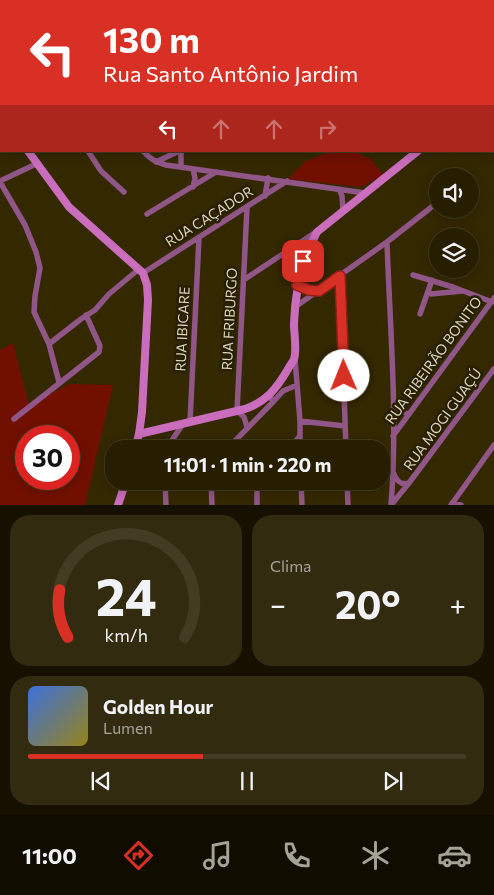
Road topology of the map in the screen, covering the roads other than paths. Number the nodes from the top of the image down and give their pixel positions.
1 (29, 152) edge
2 (89, 152) edge
3 (144, 152) edge
4 (178, 152) edge
5 (180, 152) edge
6 (417, 152) edge
7 (156, 162) junction
8 (36, 164) junction
9 (181, 167) junction
10 (193, 169) junction
11 (216, 172) junction
12 (268, 178) junction
13 (0, 181) edge
14 (288, 181) junction
15 (193, 187) junction
16 (339, 189) junction
17 (124, 192) dead end
18 (365, 193) junction
19 (265, 196) junction
20 (247, 208) junction
21 (429, 209) edge
22 (343, 210) junction
23 (147, 214) dead end
24 (317, 232) junction
25 (199, 238) junction
26 (387, 242) junction
27 (290, 249) junction
28 (303, 261) junction
29 (141, 271) junction
30 (413, 275) dead end
31 (340, 276) junction
32 (245, 279) junction
33 (432, 280) junction
34 (297, 285) junction
35 (319, 291) junction
36 (428, 291) junction
37 (464, 291) junction
38 (493, 300) edge
39 (295, 307) junction
40 (420, 314) dead end
41 (86, 315) junction
42 (49, 344) junction
43 (295, 358) junction
44 (494, 369) edge
45 (59, 382) junction
46 (297, 385) junction
47 (272, 399) junction
48 (393, 408) junction
49 (237, 411) junction
50 (408, 414) junction
51 (14, 419) dead end
52 (300, 420) junction
53 (186, 423) junction
54 (345, 426) junction
55 (247, 427) junction
56 (139, 434) junction
57 (393, 436) junction
58 (299, 437) junction
59 (137, 440) edge
60 (173, 440) edge
61 (235, 440) edge
62 (296, 440) edge
63 (299, 440) edge
64 (346, 440) edge
65 (494, 446) edge
66 (393, 472) junction
67 (410, 483) junction
68 (123, 490) edge
69 (165, 490) edge
70 (211, 490) edge
71 (257, 490) edge
72 (301, 490) edge
73 (347, 490) edge
74 (452, 504) edge
75 (118, 505) edge
76 (166, 505) edge
77 (212, 505) edge
78 (257, 505) edge
79 (302, 505) edge
80 (348, 505) edge
81 (391, 505) edge
82 (461, 505) edge

1 - 8 street
2 - 17 street
3 - 7 street
4 - 7 street
5 - 9 street
6 - 18 street
7 - 9 street
8 - 13 street
8 - 29 street
9 - 10 street
10 - 11 street
10 - 15 street
11 - 12 street
11 - 15 street
12 - 14 street
12 - 19 street
13 - 42 street
14 - 16 street
14 - 19 street, RUA CAÇADOR
15 - 23 street
16 - 18 street
16 - 22 street
18 - 22 street
19 - 20 street, RUA CAÇADOR
20 - 25 street, RUA CAÇADOR
20 - 32 street, RUA FRIBURGO
21 - 26 street
22 - 24 street
24 - 27 street
24 - 28 street
25 - 29 street, RUA CAÇADOR
25 - 53 street, RUA IBICARE
26 - 31 street
26 - 48 street
27 - 28 street
27 - 32 street
28 - 34 street
29 - 41 street, RUA CAÇADOR
29 - 56 street
30 - 33 street
31 - 35 street
31 - 54 street
32 - 49 street, RUA FRIBURGO
33 - 36 street
33 - 37 street
34 - 35 street
34 - 39 street
35 - 39 street
36 - 37 street
36 - 40 street
37 - 38 street
38 - 50 street, RUA RIBEIRÃO BONITO
39 - 43 street
41 - 42 street, RUA CAÇADOR
41 - 45 street
42 - 45 street
43 - 46 street
43 - 47 street
44 - 67 street, RUA MOGI GUAÇÚ
45 - 51 street
46 - 47 street
46 - 52 street
47 - 49 street
47 - 55 street
48 - 50 street
48 - 57 street
49 - 53 street
49 - 55 street
50 - 57 street, RUA RIBEIRÃO BONITO
52 - 54 street
52 - 58 street
53 - 56 street
53 - 60 street
54 - 64 street
55 - 61 street
56 - 59 street
57 - 66 street
58 - 62 street
58 - 63 street
65 - 74 street
66 - 67 street, RUA MOGI GUAÇÚ
66 - 81 street
67 - 81 street, RUA MOGI GUAÇÚ
68 - 75 street
69 - 76 street
70 - 77 street
71 - 78 street
72 - 79 street
73 - 80 street
74 - 82 street

